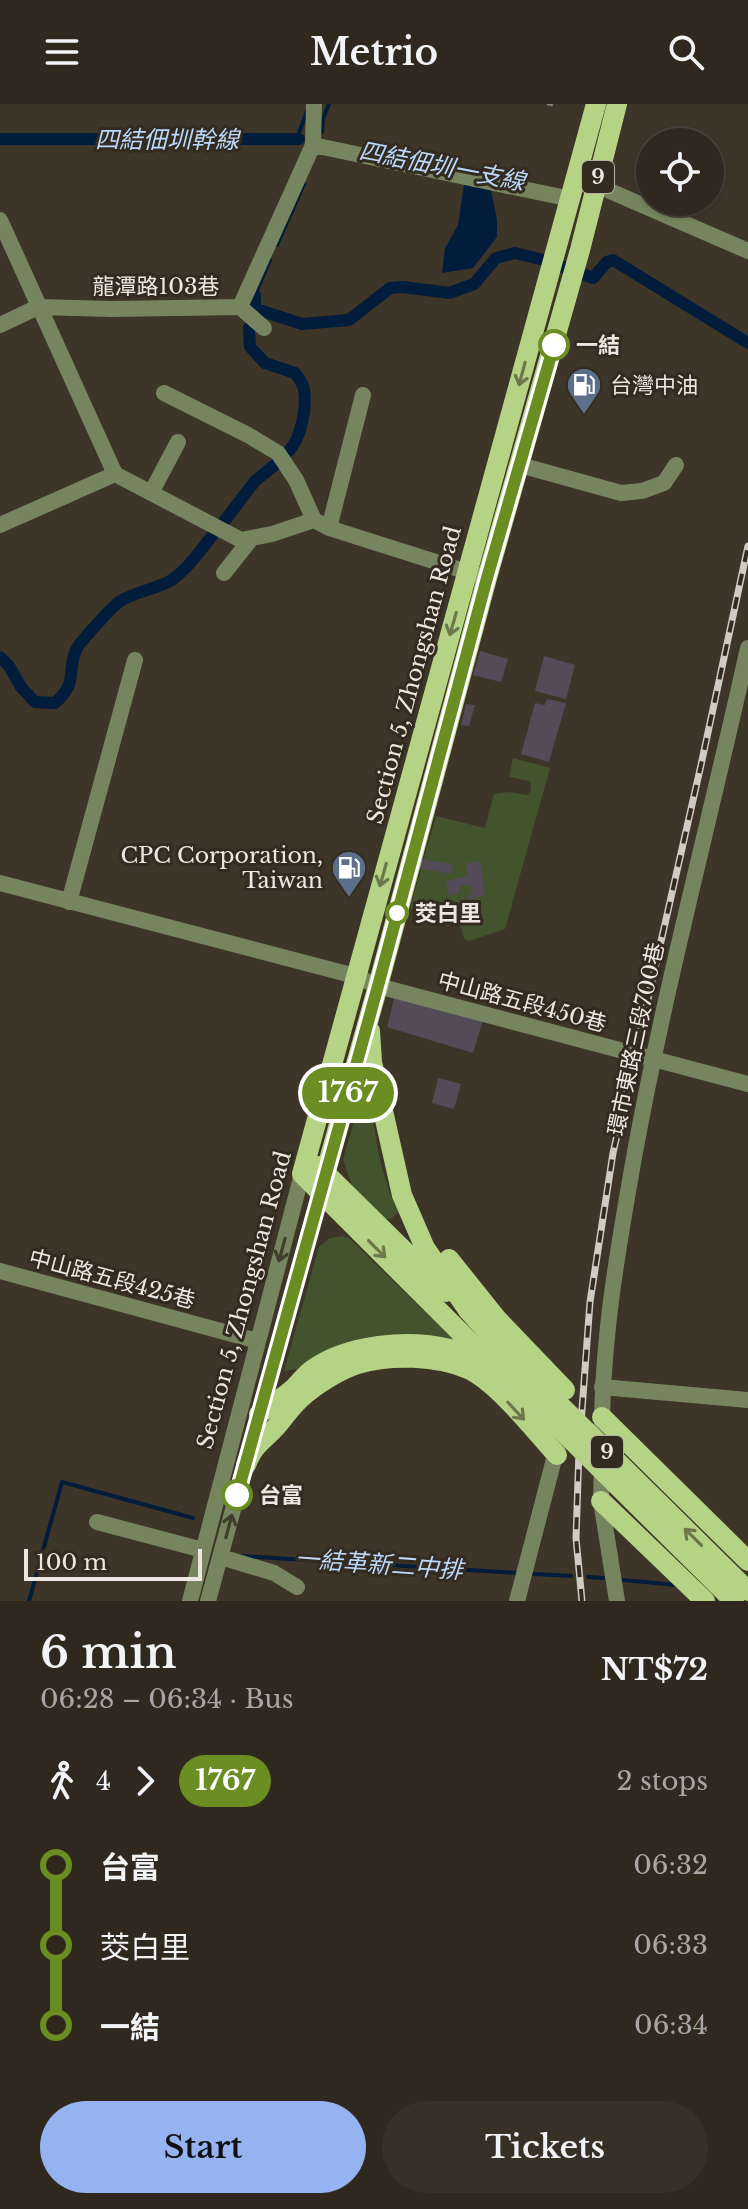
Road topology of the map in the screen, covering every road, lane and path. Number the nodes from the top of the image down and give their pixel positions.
1 (314, 104) edge
2 (547, 104) edge
3 (596, 104) edge
4 (617, 104) edge
5 (556, 106) dead end
6 (313, 145) junction
7 (596, 185) junction
8 (571, 199) junction
9 (0, 220) edge
10 (748, 251) edge
11 (38, 307) junction
12 (240, 307) junction
13 (0, 325) edge
14 (264, 328) dead end
15 (164, 393) dead end
16 (363, 395) dead end
17 (178, 442) dead end
18 (520, 465) junction
19 (676, 465) dead end
20 (115, 474) junction
21 (151, 493) junction
22 (322, 524) junction
23 (0, 525) edge
24 (251, 539) junction
25 (224, 573) dead end
26 (477, 575) junction
27 (748, 648) edge
28 (135, 660) dead end
29 (0, 883) edge
30 (69, 902) junction
31 (355, 976) junction
32 (378, 986) junction
33 (368, 1018) junction
34 (652, 1059) junction
35 (748, 1084) edge
36 (393, 1154) junction
37 (305, 1164) junction
38 (323, 1183) junction
39 (0, 1271) edge
40 (468, 1310) junction
41 (258, 1341) junction
42 (496, 1368) junction
43 (602, 1387) junction
44 (565, 1390) joint
45 (748, 1400) edge
46 (259, 1414) junction
47 (602, 1417) junction
48 (557, 1455) junction
49 (246, 1465) junction
50 (601, 1501) junction
51 (97, 1522) dead end
52 (203, 1550) junction
53 (221, 1557) junction
54 (748, 1561) edge
55 (297, 1587) dead end
56 (748, 1591) edge
57 (190, 1601) edge
58 (208, 1601) edge
59 (517, 1601) edge
60 (617, 1601) edge
61 (705, 1601) edge
62 (734, 1601) edge

1 - 6 street
2 - 5 path
3 - 8 main road, 9
4 - 7 main road, 9
6 - 8 street
6 - 12 street, 龍潭路103巷
7 - 10 street
7 - 18 main road, Section 5, Zhongshan Road / 9
8 -> 26 main road, Section 5, Zhongshan Road / 9
9 - 11 street
11 - 12 street, 龍潭路103巷
11 - 13 street, 龍潭路103巷
11 - 20 street
12 - 14 street
15 - 22 street
16 - 22 street
17 - 21 street
18 - 19 street
18 - 26 main road, Section 5, Zhongshan Road / 9
20 - 21 street
20 - 23 street
21 - 24 street
22 - 24 street
22 - 26 street
24 - 25 street
26 -> 31 main road, Section 5, Zhongshan Road / 9
26 - 32 main road, Section 5, Zhongshan Road / 9
27 - 34 street, 環市東路三段700巷
28 - 30 street
29 - 30 street, 中山路五段450巷
30 - 31 street, 中山路五段450巷
31 - 32 street, 中山路五段450巷
31 - 37 main road, Section 5, Zhongshan Road / 9
32 - 33 main road, Section 5, Zhongshan Road / 9
32 - 34 street, 中山路五段450巷
33 - 36 main road
33 - 38 main road, Section 5, Zhongshan Road / 9
34 - 35 street, 中山路五段450巷
34 - 43 street, 環市東路三段700巷
36 - 40 main road
36 - 44 main road
37 - 38 main road, 9
37 -> 41 street, Section 5, Zhongshan Road
38 - 40 main road, 9
38 -> 42 main road, 9
38 - 46 street, Section 5, Zhongshan Road
39 - 41 street, 中山路五段425巷
56 -> 40 main road, 9, bridge
41 - 52 street, Section 5, Zhongshan Road
42 - 46 main road
42 - 62 main road, 9, bridge
43 - 45 street
43 - 47 street, 環市東路三段700巷
44 - 48 street
46 - 49 street, Section 5, Zhongshan Road
47 - 50 street, 環市東路三段700巷
47 - 54 main road
49 -> 48 main road
48 - 59 street
53 -> 49 street, Section 5, Zhongshan Road
50 - 60 street, 環市東路三段700巷
50 - 61 main road
51 - 52 street
52 - 57 street, Section 5, Zhongshan Road
53 - 55 street
53 - 58 street, Section 5, Zhongshan Road

